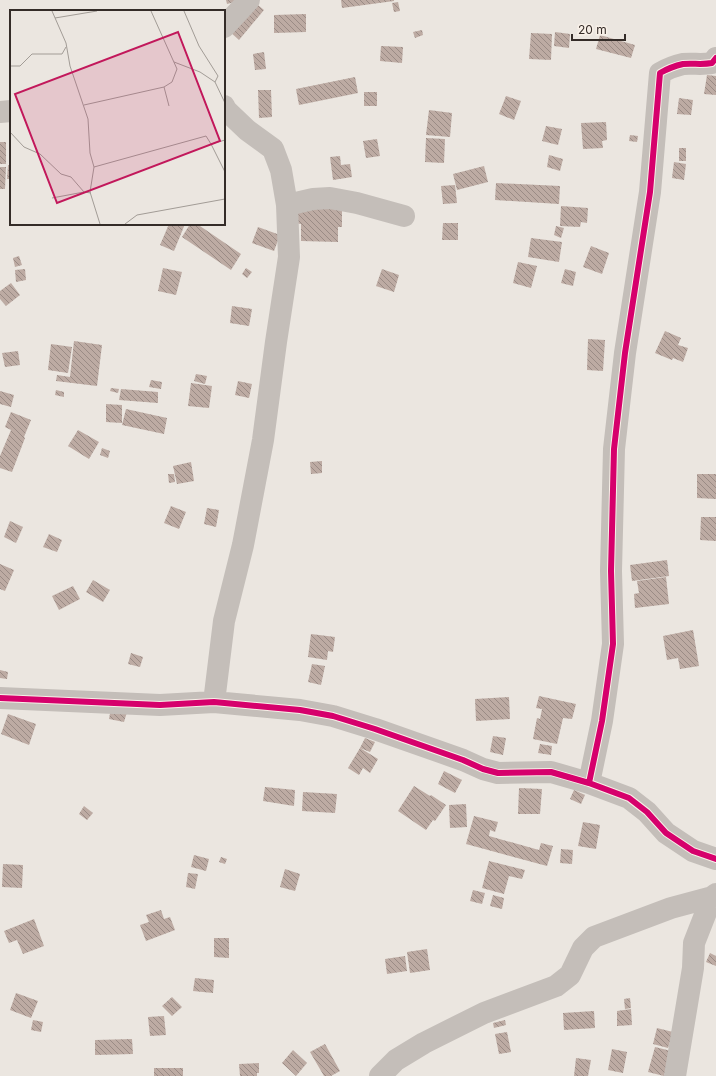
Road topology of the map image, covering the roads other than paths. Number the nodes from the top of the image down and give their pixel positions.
1 (249, 0) edge
2 (225, 26) edge
3 (716, 58) edge
4 (225, 108) edge
5 (10, 111) edge
6 (0, 112) edge
7 (286, 205) junction
8 (404, 216) dead end
9 (0, 698) edge
10 (214, 702) junction
11 (589, 782) junction
12 (716, 859) edge
13 (714, 895) edge
14 (380, 1076) edge
15 (675, 1076) edge

1 - 2 street
3 - 11 street
4 - 7 street
5 - 6 street
7 - 8 street
7 - 10 street
9 - 10 street
10 - 11 street
11 - 12 street
13 - 14 street
13 - 15 street

